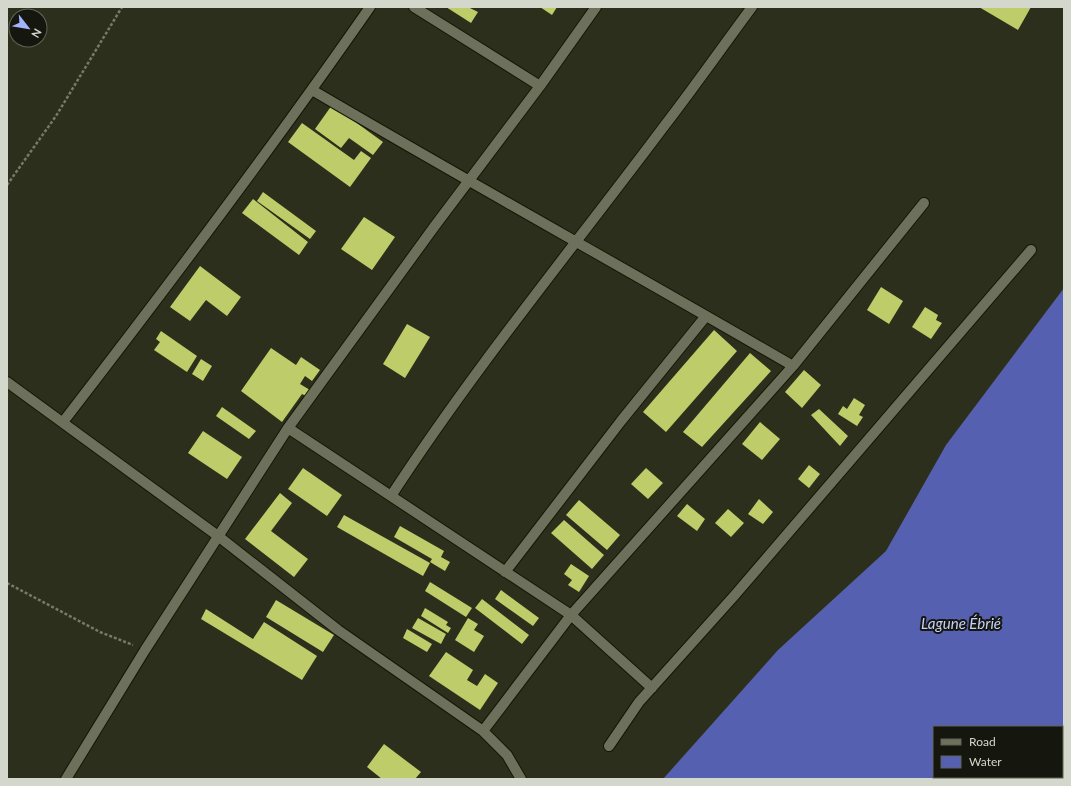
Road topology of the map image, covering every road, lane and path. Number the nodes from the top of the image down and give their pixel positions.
1 (122, 7) edge
2 (370, 7) edge
3 (414, 7) edge
4 (596, 7) edge
5 (752, 7) edge
6 (540, 86) junction
7 (312, 90) junction
8 (468, 181) junction
9 (7, 185) edge
10 (924, 203) dead end
11 (577, 241) junction
12 (1031, 250) dead end
13 (706, 316) junction
14 (793, 366) junction
15 (7, 382) edge
16 (63, 422) junction
17 (288, 428) junction
18 (391, 496) junction
19 (218, 536) junction
20 (505, 572) junction
21 (7, 583) edge
22 (571, 615) junction
23 (144, 650) junction
24 (652, 688) junction
25 (483, 731) junction
26 (609, 746) dead end
27 (66, 779) edge
28 (522, 779) edge

1 - 9 path
2 - 7 street
3 - 6 street
4 - 6 street
5 - 11 street
6 - 8 street
7 - 8 street
7 - 16 street
8 - 11 street
8 - 17 street
10 - 14 street
11 - 13 street
11 - 18 street
12 - 24 street
13 - 14 street
13 - 20 street
14 - 22 street
15 - 16 street
16 - 19 street
17 - 18 street
17 - 19 street
18 - 20 street
19 - 23 street
19 - 25 street
20 - 22 street
21 - 23 path
22 - 24 street
22 - 25 street
23 - 27 street
24 - 26 street
25 - 28 street

